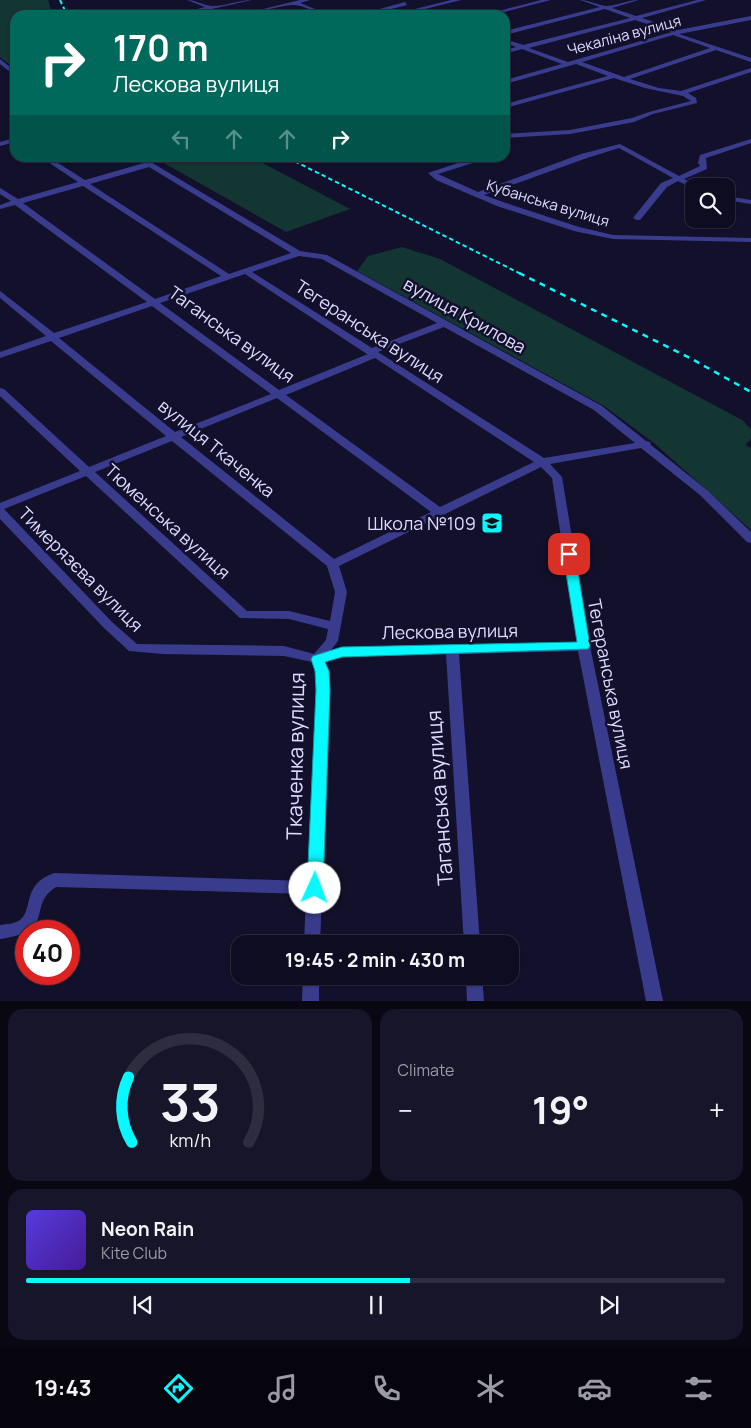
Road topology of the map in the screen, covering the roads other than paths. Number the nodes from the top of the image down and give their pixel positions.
1 (190, 0) edge
2 (249, 0) edge
3 (307, 0) edge
4 (398, 0) edge
5 (458, 0) edge
6 (548, 0) edge
7 (583, 0) edge
8 (636, 0) edge
9 (703, 0) edge
10 (416, 2) dead end
11 (296, 3) junction
12 (408, 4) junction
13 (212, 8) junction
14 (606, 8) junction
15 (421, 9) junction
16 (202, 10) edge
17 (264, 10) edge
18 (314, 10) edge
19 (382, 10) edge
20 (416, 10) edge
21 (507, 10) edge
22 (636, 18) junction
23 (751, 18) edge
24 (510, 32) edge
25 (677, 33) junction
26 (510, 43) edge
27 (524, 47) junction
28 (716, 48) junction
29 (510, 51) edge
30 (750, 58) edge
31 (0, 61) edge
32 (577, 62) junction
33 (569, 64) junction
34 (10, 70) edge
35 (751, 70) edge
36 (615, 76) junction
37 (624, 79) junction
38 (510, 81) edge
39 (683, 93) junction
40 (510, 105) edge
41 (510, 137) edge
42 (749, 144) edge
43 (52, 162) edge
44 (147, 162) edge
45 (466, 162) edge
46 (150, 164) junction
47 (678, 178) junction
48 (685, 182) edge
49 (84, 183) junction
50 (0, 190) edge
51 (476, 195) junction
52 (735, 199) edge
53 (751, 202) edge
54 (17, 203) junction
55 (0, 207) edge
56 (637, 218) dead end
57 (751, 240) edge
58 (298, 253) junction
59 (244, 270) junction
60 (226, 276) junction
61 (0, 294) edge
62 (154, 302) junction
63 (445, 323) junction
64 (51, 337) junction
65 (373, 354) junction
66 (0, 355) edge
67 (0, 392) edge
68 (279, 393) junction
69 (174, 437) junction
70 (646, 444) junction
71 (542, 462) junction
72 (87, 472) junction
73 (0, 507) edge
74 (0, 512) edge
75 (439, 512) junction
76 (751, 539) edge
77 (333, 564) junction
78 (334, 626) junction
79 (584, 646) junction
80 (452, 649) junction
81 (317, 659) junction
82 (315, 888) junction
83 (0, 932) edge
84 (312, 935) edge
85 (471, 935) edge
86 (311, 985) edge
87 (475, 985) edge
88 (310, 1000) edge
89 (476, 1000) edge
90 (655, 1000) edge

1 - 13 street
2 - 13 street
3 - 11 street
4 - 12 street
5 - 15 street
6 - 21 street
7 - 14 street
8 - 14 street
9 - 22 street
10 - 12 street
11 - 17 street
11 - 18 street
12 - 15 street
12 - 19 street
13 - 16 street
14 - 22 street
14 - 24 street
15 - 20 street
22 - 25 street
22 - 27 street
23 - 25 street, Чекаліна вулиця
25 - 28 street
25 - 32 street, Чекаліна вулиця
26 - 27 street
27 - 29 street
27 - 33 street
28 - 30 street
28 - 37 street
31 - 34 street
32 - 33 street, Чекаліна вулиця
32 - 36 street
33 - 38 street, Чекаліна вулиця
35 - 39 street
36 - 37 street
36 - 40 street
37 - 39 street
39 - 41 street
42 - 47 street, Кубанська вулиця
43 - 49 street
44 - 46 street, вулиця Крилова
45 - 51 street, Кубанська вулиця
46 - 49 street
46 - 58 street, вулиця Крилова
47 - 48 street
47 - 51 street, Кубанська вулиця
47 - 56 street, Кубанська вулиця
49 - 54 street
49 - 60 street
50 - 54 street, Таганська вулиця
51 - 57 street, Кубанська вулиця
52 - 53 street
54 - 55 street
54 - 62 street, Таганська вулиця
58 - 59 street
58 - 63 street, вулиця Крилова
59 - 60 street
59 - 65 street, Тегеранська вулиця
60 - 62 street
61 - 64 street, вулиця Ткаченка
62 - 64 street
62 - 68 street, Таганська вулиця
63 - 65 street
63 - 70 street, вулиця Крилова
64 - 66 street
64 - 69 street, вулиця Ткаченка
65 - 68 street
65 - 71 street, Тегеранська вулиця
67 - 72 street, Тюменська вулиця
68 - 69 street
68 - 75 street, Таганська вулиця
69 - 72 street
69 - 77 street, вулиця Ткаченка
70 - 71 street
70 - 76 street, вулиця Крилова
71 - 75 street
71 - 79 street, Тегеранська вулиця
72 - 73 street
72 - 78 street, Тюменська вулиця
74 - 81 street, Тимерязєва вулиця
75 - 77 street
77 - 78 street
78 - 81 street
79 - 80 street, Лескова вулиця
79 - 90 street, Тегеранська вулиця
80 - 81 street, Лескова вулиця
80 - 85 street, Таганська вулиця
81 - 82 street, Ткаченка вулиця
82 - 83 street
82 - 84 street, Ткаченка вулиця
86 - 88 street
87 - 89 street

